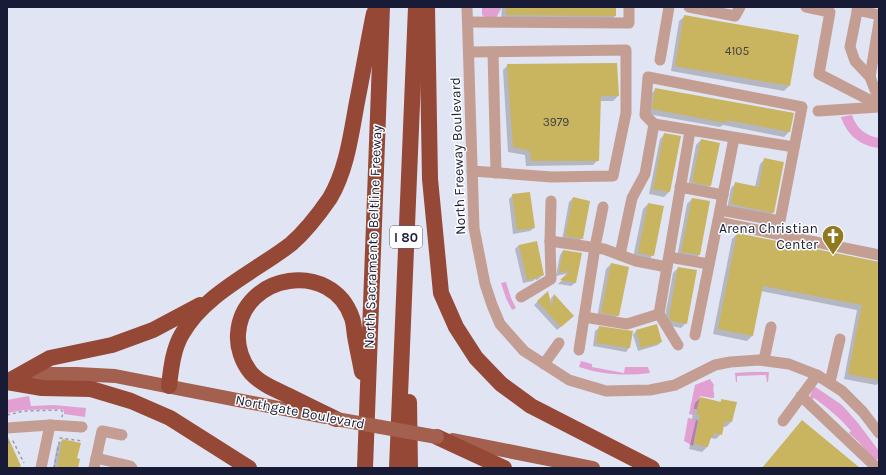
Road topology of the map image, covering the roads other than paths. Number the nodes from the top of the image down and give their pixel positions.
1 (375, 7) edge
2 (382, 7) edge
3 (416, 7) edge
4 (427, 7) edge
5 (467, 7) edge
6 (629, 7) edge
7 (669, 7) edge
8 (689, 7) edge
9 (740, 7) edge
10 (806, 7) edge
11 (858, 8) edge
12 (879, 15) edge
13 (468, 22) junction
14 (879, 22) edge
15 (468, 52) junction
16 (493, 52) junction
17 (660, 60) dead end
18 (870, 77) junction
19 (879, 100) edge
20 (879, 106) edge
21 (818, 111) dead end
22 (654, 124) junction
23 (690, 131) junction
24 (734, 138) junction
25 (794, 147) junction
26 (472, 171) junction
27 (496, 173) junction
28 (680, 187) junction
29 (723, 195) junction
30 (551, 201) dead end
31 (603, 207) dead end
32 (720, 210) junction
33 (755, 216) junction
34 (407, 220) junction
35 (718, 222) junction
36 (752, 229) junction
37 (550, 241) junction
38 (595, 247) junction
39 (620, 255) junction
40 (879, 255) edge
41 (668, 262) junction
42 (710, 264) junction
43 (522, 297) dead end
44 (214, 298) junction
45 (659, 314) junction
46 (584, 317) junction
47 (771, 327) dead end
48 (696, 335) dead end
49 (840, 339) dead end
50 (559, 342) dead end
51 (678, 345) dead end
52 (579, 350) dead end
53 (764, 360) junction
54 (544, 364) junction
55 (817, 375) junction
56 (7, 382) edge
57 (830, 382) junction
58 (169, 386) junction
59 (801, 396) junction
60 (367, 399) junction
61 (336, 419) junction
62 (783, 421) dead end
63 (50, 425) junction
64 (82, 427) dead end
65 (7, 428) edge
66 (879, 433) edge
67 (122, 435) dead end
68 (437, 437) junction
69 (95, 463) edge
70 (41, 468) edge
71 (132, 468) edge
72 (249, 468) edge
73 (365, 468) edge
74 (397, 468) edge
75 (410, 468) edge
76 (504, 468) edge
77 (593, 468) edge
78 (652, 468) edge
79 (877, 468) edge

1 - 44 highway
2 - 60 highway, North Sacramento Beltline Freeway / I 80
3 - 34 highway, I 80
4 - 78 highway
5 - 13 street, North Freeway Boulevard
6 - 13 street
7 - 17 street
8 - 9 street
10 - 20 street
11 - 12 street
11 - 18 street
13 - 15 street, North Freeway Boulevard
14 - 18 street
15 - 16 street
15 - 26 street, North Freeway Boulevard
16 - 27 street
16 - 27 street
18 - 19 street
20 - 21 street
22 - 23 street
22 - 25 street
22 - 39 street
23 - 24 street
23 - 28 street
24 - 25 street
24 - 29 street
25 - 33 street
26 - 27 street
26 - 54 street, North Freeway Boulevard
28 - 29 street
28 - 41 street
29 - 32 street
30 - 37 street
31 - 38 street
32 - 33 street
32 - 35 street
33 - 36 street
34 - 74 highway, I 80
34 - 75 highway
35 - 36 street
35 - 42 street
36 - 40 street
37 - 38 street
37 - 43 street
38 - 39 street
38 - 46 street
39 - 41 street
41 - 42 street
41 - 45 street
42 - 48 street
44 - 56 highway
44 - 58 highway
45 - 46 street
45 - 51 street
46 - 52 street
47 - 53 street
49 - 57 street
50 - 54 street
53 - 54 street, North Freeway Boulevard
53 - 55 street, North Freeway Boulevard
55 - 57 street, North Freeway Boulevard
55 - 59 street
56 - 58 main road, Northgate Boulevard
56 - 72 highway
57 - 66 street, North Freeway Boulevard
58 - 61 main road, Northgate Boulevard
59 - 62 street
59 - 79 street
60 - 61 highway
60 - 73 highway, North Sacramento Beltline Freeway / I 80
61 - 68 main road, Northgate Boulevard, bridge
63 - 64 street
63 - 65 street
63 - 70 street
67 - 69 street
68 - 76 highway
68 - 77 main road, Northgate Boulevard
69 - 71 street

